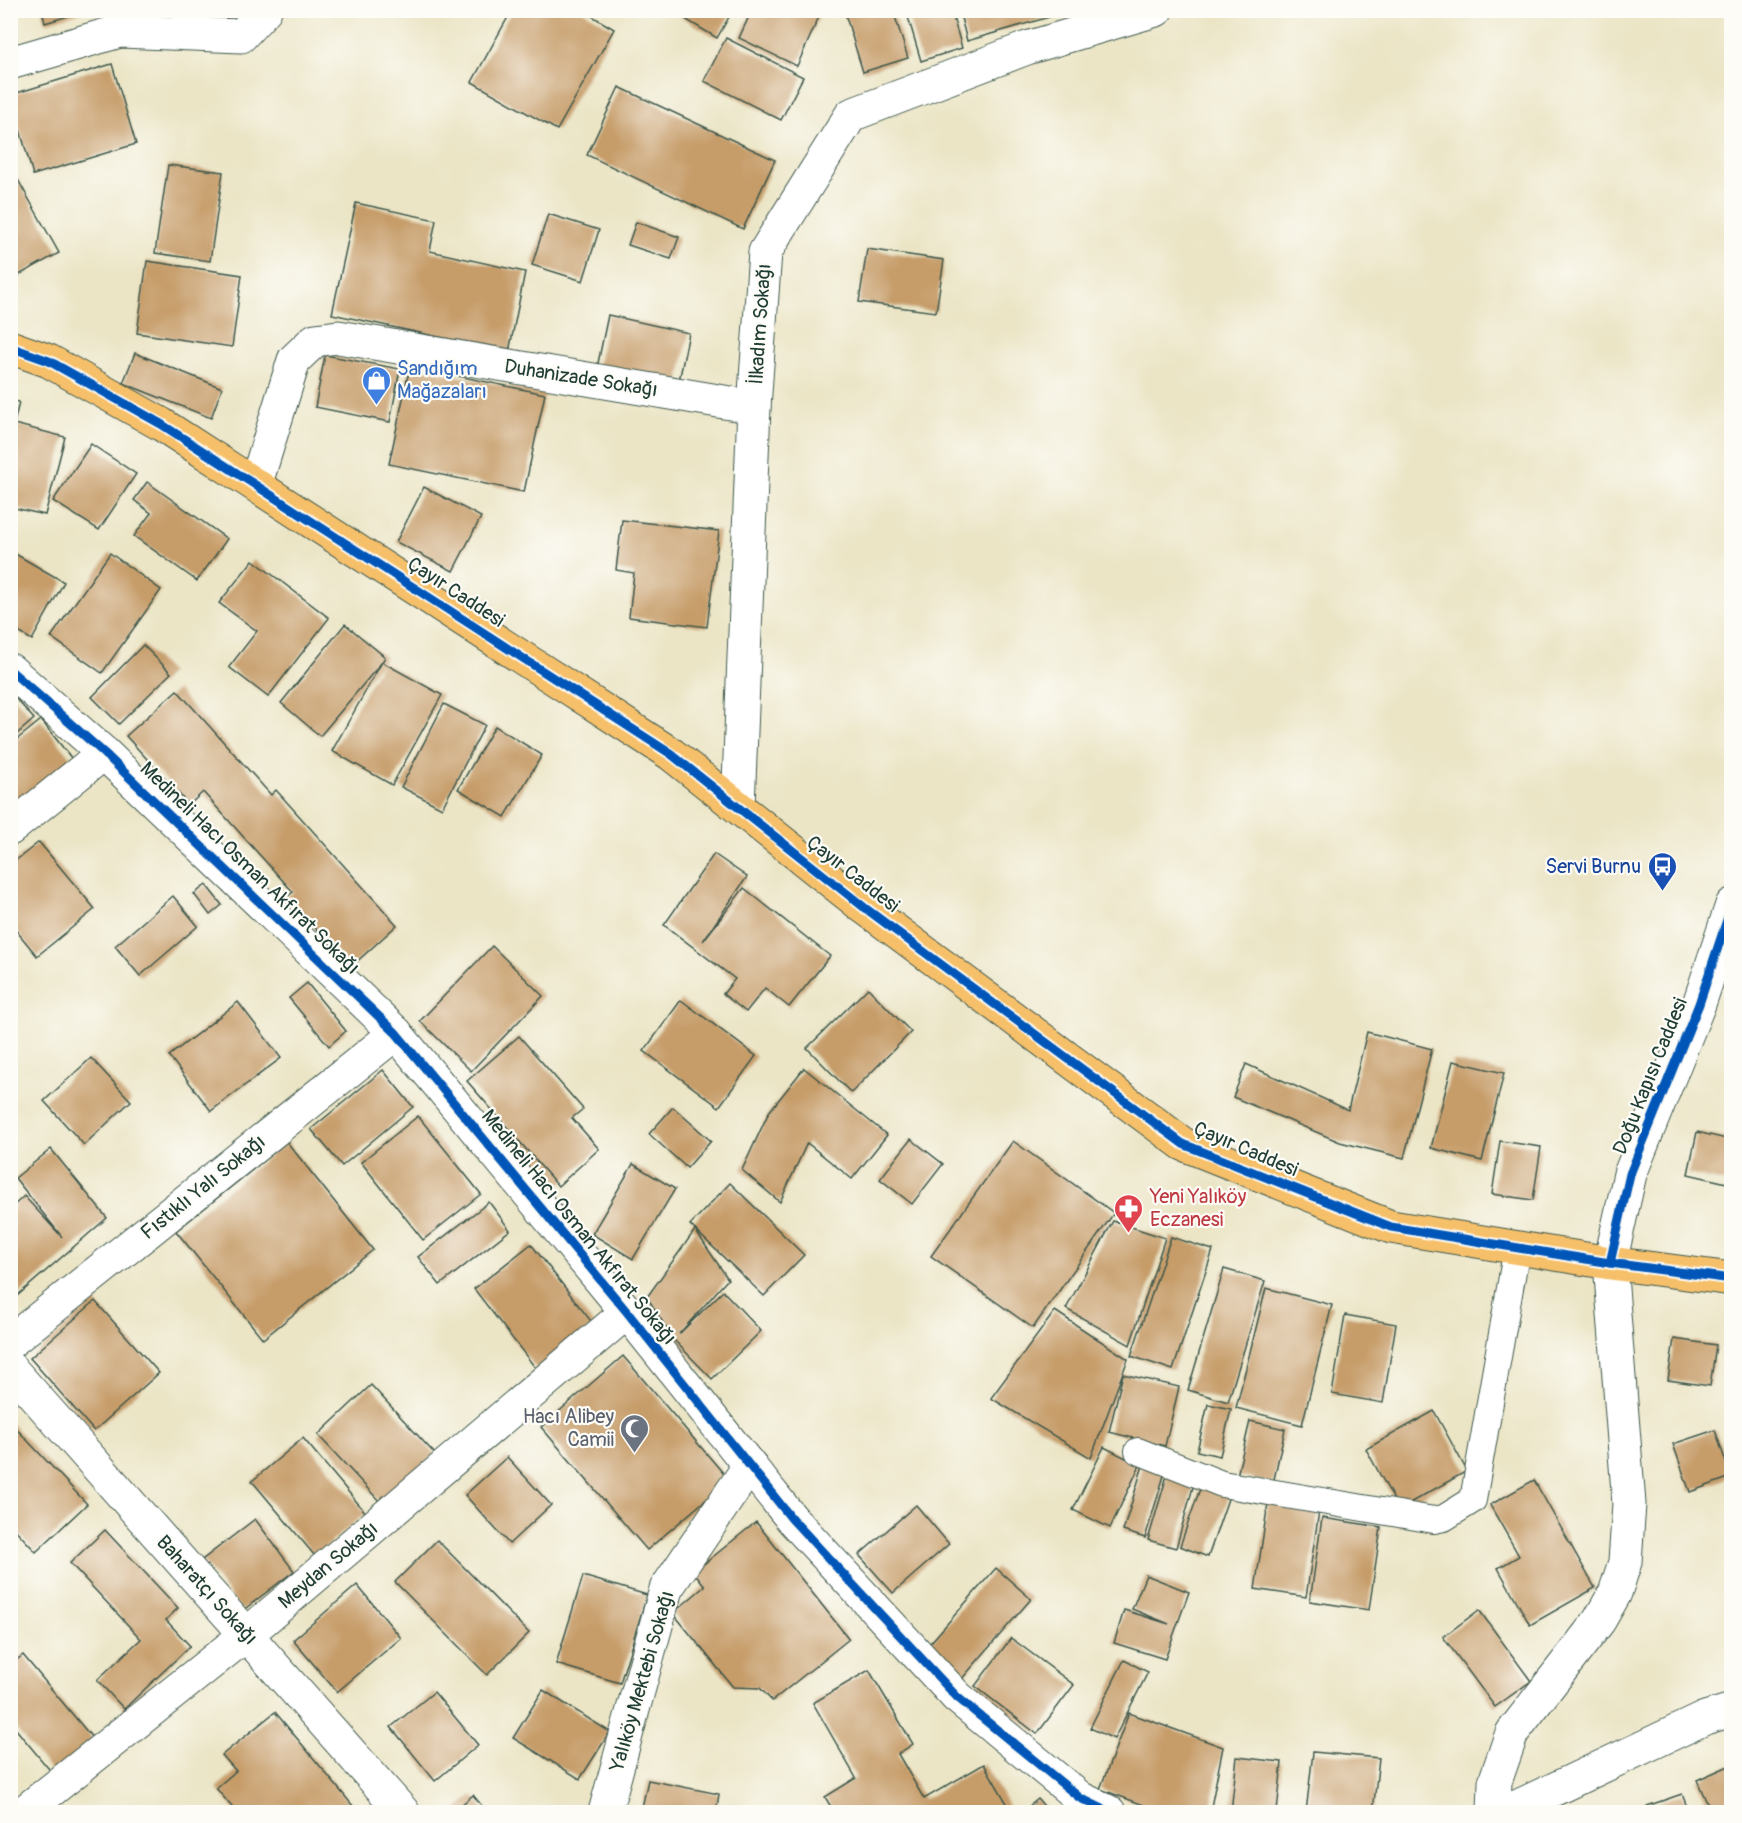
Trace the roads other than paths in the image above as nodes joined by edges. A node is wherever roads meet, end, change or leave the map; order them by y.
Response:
1 (265, 10) edge
2 (1156, 10) edge
3 (10, 63) edge
4 (10, 346) edge
5 (754, 407) junction
6 (256, 483) junction
7 (10, 670) edge
8 (104, 753) junction
9 (738, 807) junction
10 (10, 829) edge
11 (1731, 905) edge
12 (396, 1033) junction
13 (1517, 1248) junction
14 (1610, 1263) junction
15 (1731, 1279) edge
16 (627, 1312) junction
17 (10, 1342) edge
18 (10, 1368) edge
19 (1137, 1451) dead end
20 (750, 1465) junction
21 (247, 1634) junction
22 (1731, 1710) edge
23 (24, 1812) edge
24 (403, 1812) edge
25 (606, 1812) edge
26 (1109, 1812) edge
27 (1494, 1812) edge
28 (1506, 1812) edge

1 - 3 street
2 - 5 street, İlkadım Sokağı
4 - 6 main road, Çayır Caddesi
5 - 6 street, Duhanizade Sokağı
5 - 9 street, İlkadım Sokağı
6 - 9 main road, Çayır Caddesi
7 - 8 street, Medineli Hacı Osman Akfırat Sokağı
8 - 10 street
8 - 12 street, Medineli Hacı Osman Akfırat Sokağı
9 - 13 main road, Çayır Caddesi
11 - 14 street, Doğu Kapısı Caddesi
12 - 16 street, Medineli Hacı Osman Akfırat Sokağı
12 - 17 street, Fıstıklı Yalı Sokağı
13 - 14 main road, Çayır Caddesi
13 - 19 lane
14 - 15 main road, Çayır Caddesi
14 - 27 street
16 - 20 street, Medineli Hacı Osman Akfırat Sokağı
16 - 21 street, Meydan Sokağı
18 - 21 street, Baharatçı Sokağı
20 - 25 street, Yalıköy Mektebi Sokağı
20 - 26 street, Medineli Hacı Osman Akfırat Sokağı
21 - 23 street, Meydan Sokağı
21 - 24 street, Baharatçı Sokağı
22 - 28 street

